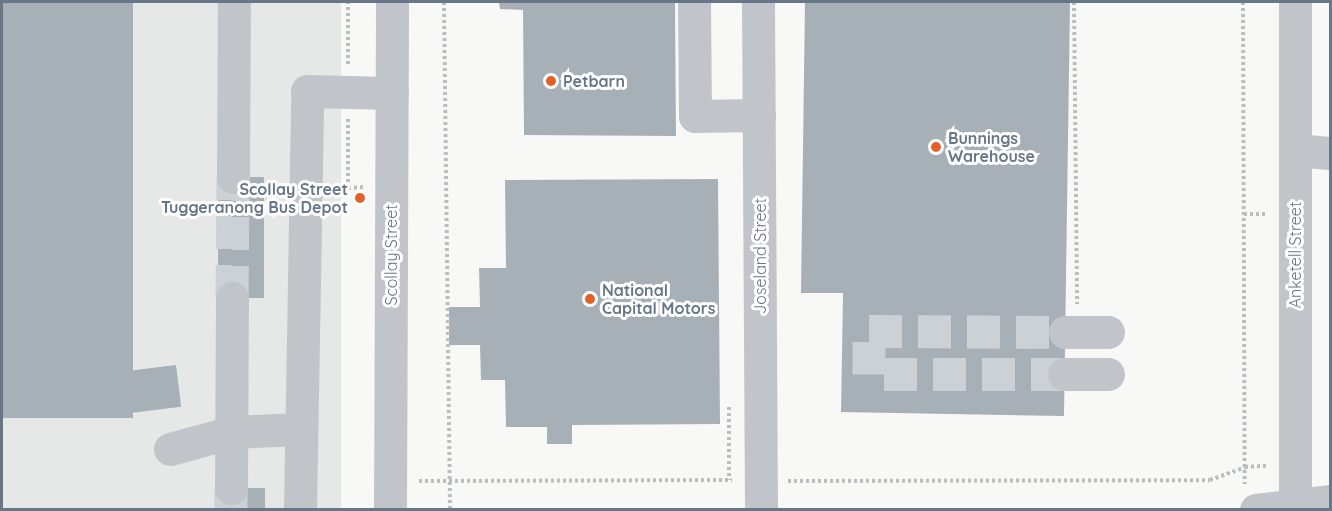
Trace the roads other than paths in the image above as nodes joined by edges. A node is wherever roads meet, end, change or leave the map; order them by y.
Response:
1 (234, 2) edge
2 (392, 2) edge
3 (694, 2) edge
4 (758, 2) edge
5 (1295, 2) edge
6 (392, 93) junction
7 (759, 115) junction
8 (1295, 150) junction
9 (1330, 153) edge
10 (233, 177) tunnel mouth
11 (232, 298) tunnel mouth
12 (1064, 374) tunnel mouth
13 (1108, 374) dead end
14 (301, 429) junction
15 (231, 432) junction
16 (170, 449) dead end
17 (231, 488) tunnel mouth
18 (390, 495) edge
19 (761, 495) edge
20 (1330, 501) edge
21 (1294, 507) edge
22 (300, 510) edge
23 (1256, 510) edge

1 - 10 street
2 - 6 street, Scollay Street
3 - 7 street
4 - 7 street, Joseland Street
5 - 8 street, Anketell Street
6 - 14 street
6 - 18 street, Scollay Street
7 - 19 street, Joseland Street
8 - 9 street
8 - 21 street, Anketell Street
11 - 15 street
12 - 13 street
14 - 15 street
14 - 22 street
15 - 16 street
15 - 17 street
20 - 21 street
21 - 23 street

